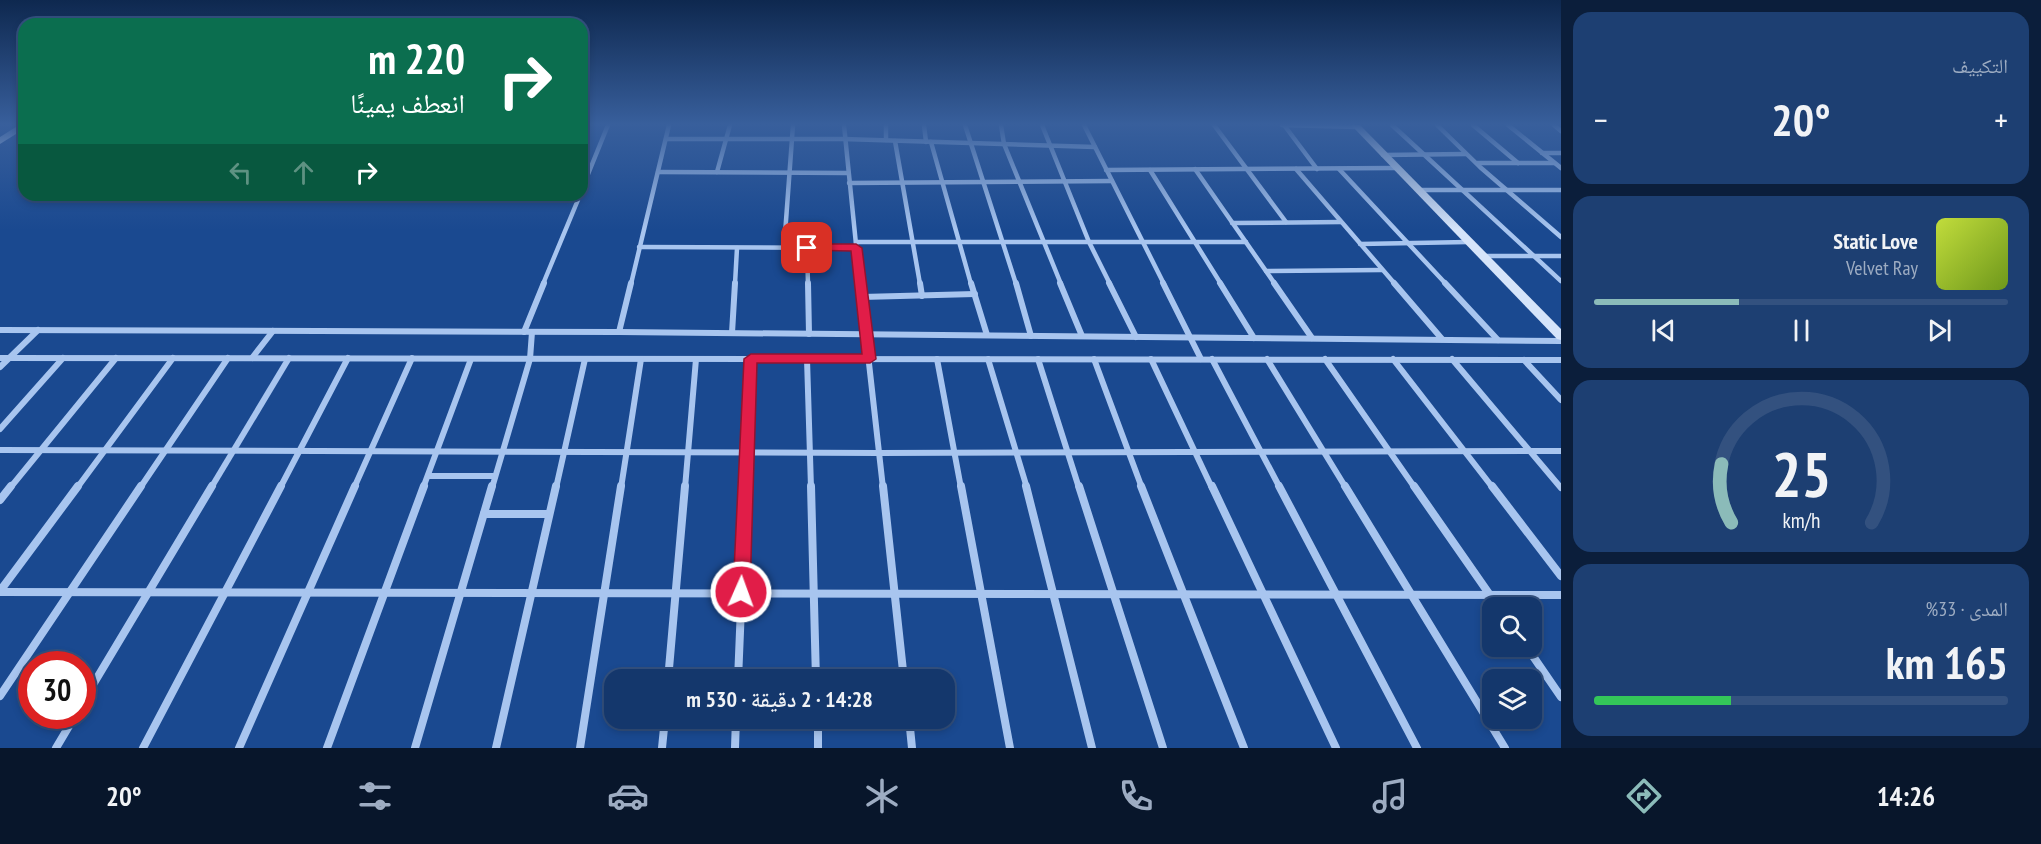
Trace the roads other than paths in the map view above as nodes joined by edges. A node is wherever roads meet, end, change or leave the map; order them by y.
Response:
1 (594, 160) edge
2 (661, 160) edge
3 (720, 160) edge
4 (791, 160) edge
5 (846, 160) edge
6 (899, 160) edge
7 (934, 160) edge
8 (977, 160) edge
9 (1011, 160) edge
10 (1054, 160) edge
11 (1101, 160) edge
12 (1239, 160) edge
13 (1310, 160) edge
14 (1387, 160) edge
15 (1431, 160) edge
16 (1473, 160) edge
17 (1514, 160) edge
18 (1550, 160) edge
19 (1476, 163) junction
20 (1518, 163) junction
21 (1554, 163) junction
22 (1395, 168) junction
23 (1561, 168) edge
24 (1245, 169) junction
25 (1296, 169) junction
26 (1317, 169) junction
27 (1339, 169) junction
28 (1106, 170) junction
29 (1150, 170) junction
30 (1195, 170) junction
31 (658, 172) junction
32 (717, 172) junction
33 (790, 172) junction
34 (848, 173) junction
35 (588, 174) edge
36 (1112, 181) junction
37 (903, 182) junction
38 (942, 182) junction
39 (984, 182) junction
40 (1020, 182) junction
41 (1064, 182) junction
42 (849, 183) junction
43 (1417, 190) junction
44 (1464, 190) junction
45 (1507, 190) junction
46 (1561, 190) edge
47 (578, 201) edge
48 (1286, 222) junction
49 (1341, 222) junction
50 (1232, 223) junction
51 (1561, 237) edge
52 (914, 241) junction
53 (958, 241) junction
54 (1004, 242) junction
55 (1045, 242) junction
56 (1089, 242) junction
57 (1142, 242) junction
58 (1195, 242) junction
59 (1246, 242) junction
60 (1468, 242) junction
61 (1408, 243) junction
62 (1360, 244) junction
63 (856, 245) junction
64 (639, 247) junction
65 (737, 248) junction
66 (784, 248) junction
67 (807, 248) junction
68 (1482, 256) junction
69 (1534, 256) junction
70 (1561, 256) edge
71 (1382, 270) junction
72 (1266, 271) junction
73 (1561, 281) edge
74 (975, 294) junction
75 (922, 296) junction
76 (862, 297) junction
77 (0, 330) edge
78 (39, 330) junction
79 (273, 331) junction
80 (528, 332) junction
81 (619, 332) junction
82 (732, 333) junction
83 (809, 334) junction
84 (867, 334) junction
85 (987, 335) junction
86 (1031, 336) junction
87 (1082, 336) junction
88 (1136, 337) junction
89 (1189, 337) junction
90 (1254, 338) junction
91 (1312, 338) junction
92 (1442, 339) junction
93 (1561, 339) edge
94 (1498, 340) junction
95 (0, 358) edge
96 (8, 358) junction
97 (63, 358) junction
98 (116, 358) junction
99 (173, 358) junction
100 (228, 358) junction
101 (252, 358) junction
102 (289, 358) junction
103 (348, 358) junction
104 (412, 358) junction
105 (471, 359) junction
106 (530, 359) junction
107 (585, 359) junction
108 (641, 359) junction
109 (696, 359) junction
110 (751, 359) junction
111 (807, 359) junction
112 (870, 359) junction
113 (937, 359) junction
114 (988, 359) junction
115 (1038, 359) junction
116 (1094, 359) junction
117 (1151, 359) junction
118 (1201, 359) junction
119 (1212, 359) junction
120 (1267, 359) junction
121 (1325, 359) junction
122 (1393, 359) junction
123 (1452, 360) junction
124 (1524, 360) junction
125 (1561, 360) edge
126 (0, 367) edge
127 (1561, 400) edge
128 (0, 429) edge
129 (0, 450) edge
130 (40, 450) junction
131 (105, 450) junction
132 (166, 450) junction
133 (234, 450) junction
134 (299, 450) junction
135 (371, 450) junction
136 (437, 450) junction
137 (503, 451) junction
138 (564, 451) junction
139 (626, 451) junction
140 (688, 451) junction
141 (747, 451) junction
142 (810, 451) junction
143 (1530, 451) junction
144 (1561, 451) edge
145 (1195, 452) junction
146 (1261, 452) junction
147 (1324, 452) junction
148 (1391, 452) junction
149 (1465, 452) junction
150 (879, 453) junction
151 (955, 453) junction
152 (1018, 453) junction
153 (1068, 453) junction
154 (1128, 453) junction
155 (428, 476) junction
156 (495, 476) junction
157 (1561, 488) edge
158 (0, 500) edge
159 (484, 514) junction
160 (549, 514) junction
161 (1561, 576) edge
162 (0, 591) edge
163 (70, 592) junction
164 (149, 592) junction
165 (225, 592) junction
166 (308, 592) junction
167 (385, 592) junction
168 (461, 592) junction
169 (531, 592) junction
170 (604, 592) junction
171 (676, 592) junction
172 (741, 592) junction
173 (814, 592) junction
174 (895, 594) junction
175 (981, 594) junction
176 (1053, 594) junction
177 (1113, 594) junction
178 (1184, 594) junction
179 (1263, 594) junction
180 (1336, 594) junction
181 (1411, 594) junction
182 (1490, 594) junction
183 (1561, 595) edge
184 (1492, 597) edge
185 (1534, 657) edge
186 (669, 669) edge
187 (738, 669) edge
188 (816, 669) edge
189 (903, 669) edge
190 (96, 680) edge
191 (0, 696) edge
192 (1561, 697) edge
193 (67, 729) edge
194 (664, 729) edge
195 (736, 729) edge
196 (818, 729) edge
197 (910, 729) edge
198 (56, 748) edge
199 (143, 748) edge
200 (239, 748) edge
201 (327, 748) edge
202 (415, 748) edge
203 (496, 748) edge
204 (580, 748) edge
205 (662, 748) edge
206 (735, 748) edge
207 (819, 748) edge
208 (912, 748) edge
209 (1010, 748) edge
210 (1092, 748) edge
211 (1163, 748) edge
212 (1245, 748) edge
213 (1336, 748) edge
214 (1417, 748) edge
215 (1505, 748) edge

1 - 35 street
2 - 31 street
3 - 32 street
4 - 33 street
5 - 34 street
6 - 37 street
7 - 38 street
8 - 39 street
9 - 40 street
10 - 41 street
11 - 28 street
12 - 24 street
13 - 26 street
14 - 22 main road
15 - 44 street
16 - 19 street
17 - 20 street
18 - 21 street
19 - 20 street
19 - 45 street
20 - 21 street
21 - 23 street
22 - 27 street
22 - 43 main road
24 - 25 street
24 - 30 street
24 - 48 street
25 - 26 street
25 - 49 street
26 - 27 street
27 - 61 street
28 - 29 street
28 - 36 street
29 - 30 street
29 - 58 street
30 - 50 street
31 - 32 street
31 - 64 street
32 - 33 street
33 - 34 street
33 - 66 street
34 - 42 street
36 - 41 street
36 - 57 street
37 - 38 street
37 - 42 street
37 - 52 street
38 - 39 street
38 - 53 street
39 - 40 street
39 - 54 street
40 - 41 street
40 - 55 street
41 - 56 street
42 - 63 street
43 - 44 street
43 - 60 main road
44 - 45 street
44 - 69 street
45 - 46 street
45 - 51 street
47 - 80 street
48 - 49 street
48 - 50 street
49 - 62 street
50 - 59 street
52 - 53 street
52 - 63 street
52 - 75 street
53 - 54 street
53 - 74 street
54 - 55 street
54 - 86 street
55 - 56 street
55 - 87 street
56 - 57 street
56 - 88 street
57 - 58 street
57 - 89 street
58 - 59 street
58 - 90 street
59 - 72 street
60 - 61 street
60 - 68 main road
61 - 62 street
61 - 94 street
62 - 71 street
63 - 67 street
63 - 76 street
64 - 65 street
64 - 81 street
65 - 66 street
65 - 82 street
66 - 67 street
67 - 83 street
68 - 69 street
68 - 93 main road
69 - 70 street
69 - 73 street
71 - 72 street
71 - 92 street
72 - 91 street
74 - 75 street
74 - 85 street
75 - 76 street
76 - 84 street
77 - 78 street
78 - 79 street
78 - 96 street
79 - 80 street
79 - 101 street
80 - 81 street
80 - 106 street
81 - 82 street
82 - 83 street
83 - 84 street
84 - 85 street
84 - 112 street
85 - 86 street
86 - 87 street
87 - 88 street
88 - 89 street
89 - 90 street
89 - 118 street
90 - 91 street
91 - 92 street
92 - 94 street
93 - 94 street
95 - 96 street
96 - 97 street
96 - 126 street
97 - 98 street
97 - 128 street
98 - 99 street
98 - 130 street
99 - 100 street
99 - 131 street
100 - 101 street
100 - 132 street
101 - 102 street
102 - 103 street
102 - 133 street
103 - 104 street
103 - 134 street
104 - 105 street
104 - 135 street
105 - 106 street
105 - 136 street
106 - 107 street
106 - 137 street
107 - 108 street
107 - 138 street
108 - 109 street
108 - 139 street
109 - 110 street
109 - 140 street
110 - 111 street
110 - 141 street
111 - 112 street
111 - 142 street
112 - 113 street
112 - 150 street
113 - 114 street
113 - 151 street
114 - 115 street
114 - 152 street
115 - 116 street
115 - 153 street
116 - 117 street
116 - 154 street
117 - 118 street
117 - 145 street
118 - 119 street
119 - 120 street
119 - 146 street
120 - 121 street
120 - 147 street
121 - 122 street
121 - 148 street
122 - 123 street
122 - 149 street
123 - 124 street
123 - 143 street
124 - 125 street
124 - 127 street
129 - 130 street
130 - 131 street
130 - 158 street
131 - 132 street
131 - 162 street
132 - 133 street
132 - 163 street
133 - 134 street
133 - 164 street
134 - 135 street
134 - 165 street
135 - 136 street
135 - 166 street
136 - 137 street
136 - 155 street
137 - 138 street
137 - 156 street
138 - 139 street
138 - 160 street
139 - 140 street
139 - 170 street
140 - 141 street
140 - 171 street
141 - 142 street
141 - 172 street
142 - 150 street
142 - 173 street
143 - 144 street
143 - 149 street
143 - 157 street
145 - 146 street
145 - 154 street
145 - 179 street
146 - 147 street
146 - 180 street
147 - 148 street
147 - 181 street
148 - 149 street
148 - 182 street
149 - 161 street
150 - 151 street
150 - 174 street
151 - 152 street
151 - 175 street
152 - 153 street
152 - 176 street
153 - 154 street
153 - 177 street
154 - 178 street
155 - 156 street
155 - 167 street
156 - 159 street
159 - 160 street
159 - 168 street
160 - 169 street
162 - 163 street
163 - 164 street
163 - 191 street
164 - 165 street
164 - 190 street
165 - 166 street
165 - 199 street
166 - 167 street
166 - 200 street
167 - 168 street
167 - 201 street
168 - 169 street
168 - 202 street
169 - 170 street
169 - 203 street
170 - 171 street
170 - 204 street
171 - 172 street
171 - 186 street
172 - 173 street
172 - 187 street
173 - 174 street
173 - 188 street
174 - 175 street
174 - 189 street
175 - 176 street
175 - 209 street
176 - 177 street
176 - 210 street
177 - 178 street
177 - 211 street
178 - 179 street
178 - 212 street
179 - 180 street
179 - 213 street
180 - 181 street
180 - 214 street
181 - 182 street
181 - 215 street
182 - 183 street
182 - 184 street
185 - 192 street
193 - 198 street
194 - 205 street
195 - 206 street
196 - 207 street
197 - 208 street

